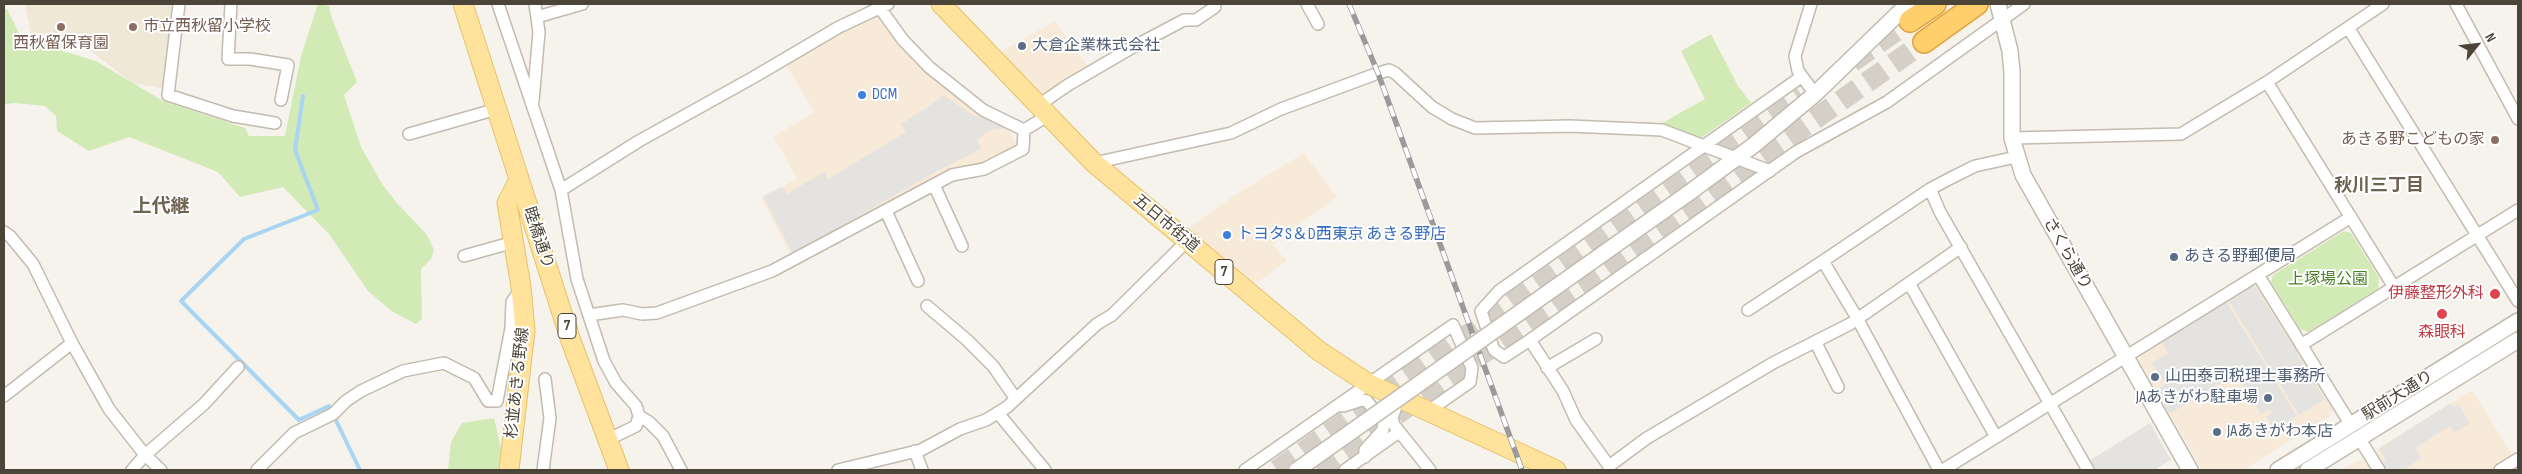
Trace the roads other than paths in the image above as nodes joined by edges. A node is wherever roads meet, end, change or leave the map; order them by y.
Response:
1 (179, 4) edge
2 (231, 4) edge
3 (463, 4) edge
4 (498, 4) edge
5 (535, 4) edge
6 (582, 4) edge
7 (941, 4) edge
8 (1307, 4) edge
9 (1810, 4) edge
10 (1935, 4) edge
11 (1977, 4) edge
12 (2024, 4) edge
13 (2383, 4) edge
14 (2456, 4) edge
15 (882, 5) edge
16 (1215, 7) dead end
17 (2000, 9) edge
18 (1909, 13) edge
19 (537, 17) junction
20 (1318, 24) dead end
21 (2349, 29) junction
22 (1924, 42) tunnel mouth
23 (1801, 76) junction
24 (2267, 82) junction
25 (1815, 94) junction
26 (281, 100) dead end
27 (533, 105) junction
28 (497, 109) junction
29 (1044, 110) junction
30 (2518, 119) edge
31 (275, 123) dead end
32 (1024, 130) junction
33 (409, 134) dead end
34 (2012, 138) junction
35 (1704, 147) junction
36 (2016, 157) junction
37 (1735, 159) junction
38 (1094, 163) junction
39 (1770, 171) junction
40 (519, 180) junction
41 (934, 185) junction
42 (1930, 189) junction
43 (561, 190) junction
44 (2518, 210) edge
45 (886, 211) junction
46 (2351, 217) junction
47 (4, 232) edge
48 (2478, 235) junction
49 (1186, 241) junction
50 (514, 242) junction
51 (962, 246) dead end
52 (1961, 247) junction
53 (464, 256) dead end
54 (1823, 261) junction
55 (2258, 275) junction
56 (918, 282) dead end
57 (1909, 283) junction
58 (2394, 287) junction
59 (522, 288) junction
60 (2518, 301) edge
61 (927, 306) dead end
62 (1748, 310) dead end
63 (589, 316) junction
64 (1857, 318) junction
65 (2518, 321) edge
66 (1596, 339) dead end
67 (1530, 340) junction
68 (2518, 340) edge
69 (72, 343) junction
70 (1816, 343) junction
71 (2301, 345) junction
72 (2126, 357) junction
73 (238, 367) dead end
74 (1547, 368) junction
75 (544, 379) dead end
76 (1368, 384) junction
77 (1838, 387) dead end
78 (4, 396) edge
79 (1399, 398) junction
80 (1016, 399) junction
81 (2051, 403) junction
82 (1330, 411) junction
83 (1427, 412) junction
84 (998, 413) junction
85 (639, 416) junction
86 (2351, 425) junction
87 (1399, 432) junction
88 (1996, 437) junction
89 (2359, 438) junction
90 (607, 440) junction
91 (915, 451) junction
92 (145, 454) junction
93 (1365, 456) junction
94 (2518, 459) edge
95 (1609, 468) edge
96 (132, 470) edge
97 (161, 470) edge
98 (257, 470) edge
99 (509, 470) edge
100 (543, 470) edge
101 (619, 470) edge
102 (681, 470) edge
103 (838, 470) edge
104 (922, 470) edge
105 (1045, 470) edge
106 (1245, 470) edge
107 (1297, 470) edge
108 (1345, 470) edge
109 (1430, 470) edge
110 (1556, 470) edge
111 (1941, 470) edge
112 (2088, 470) edge
113 (2190, 470) edge
114 (2278, 470) edge
115 (2308, 470) edge
116 (2379, 470) edge
117 (2500, 470) edge

1 - 31 street
2 - 26 street
3 - 28 main road, 睦橋通り / 7
4 - 27 street
5 - 19 street
6 - 19 street
7 - 29 main road, 五日市街道 / 7
8 - 20 street
9 - 23 street
10 - 18 highway
11 - 22 highway
12 - 17 street
13 - 21 street
14 - 30 street
15 - 32 street
15 - 43 street
16 - 29 street
17 - 34 street, さくら通り
17 - 39 street
18 - 25 street
19 - 27 street
21 - 24 street
21 - 48 street
23 - 25 street
23 - 35 street
24 - 34 street
24 - 46 street
25 - 37 street
27 - 43 street
28 - 33 street
28 - 40 main road, 睦橋通り / 7
29 - 32 street
29 - 38 main road, 五日市街道 / 7
32 - 41 street
34 - 36 street, さくら通り
35 - 37 street
35 - 38 street
35 - 67 street
36 - 42 street
36 - 72 street, さくら通り
37 - 39 street
37 - 107 street, bridge
38 - 49 main road, 五日市街道 / 7
39 - 67 street
40 - 50 main road, 杉並あきる野線
40 - 90 main road, 睦橋通り / 7
41 - 45 street
41 - 51 street
42 - 52 street
42 - 54 street
43 - 63 street
44 - 48 street
45 - 56 street
45 - 63 street
46 - 55 street
46 - 58 street
47 - 69 street
48 - 58 street
48 - 60 street
49 - 76 main road, 五日市街道 / 7
49 - 80 street
50 - 53 street
50 - 59 main road, 杉並あきる野線
52 - 57 street
52 - 81 street
54 - 62 street
54 - 64 street
55 - 71 street
55 - 72 street
57 - 64 street
57 - 88 street
58 - 71 street
59 - 98 street
59 - 99 main road, 杉並あきる野線
61 - 80 street
63 - 85 street
64 - 70 street
64 - 111 street
65 - 86 street, 駅前大通り
66 - 74 street
67 - 74 street
68 - 89 street, 駅前大通り
69 - 78 street
69 - 92 street
70 - 77 street
70 - 95 street
71 - 86 street
72 - 81 street
72 - 113 street, さくら通り
73 - 92 street
74 - 95 street
75 - 100 street
76 - 79 main road, 五日市街道 / 7
76 - 82 street
76 - 83 street
79 - 83 main road, 五日市街道 / 7
79 - 87 street
80 - 84 street
81 - 88 street
81 - 112 street
82 - 93 street
82 - 106 street
83 - 110 main road, 五日市街道 / 7
84 - 91 street
84 - 105 street
85 - 90 street
85 - 102 street
86 - 114 street, 駅前大通り
87 - 93 street
87 - 109 street
88 - 111 street
89 - 115 street, 駅前大通り
89 - 116 street
90 - 101 main road, 睦橋通り / 7
91 - 103 street
91 - 104 street
92 - 96 street
92 - 97 street
93 - 108 street
94 - 117 street

